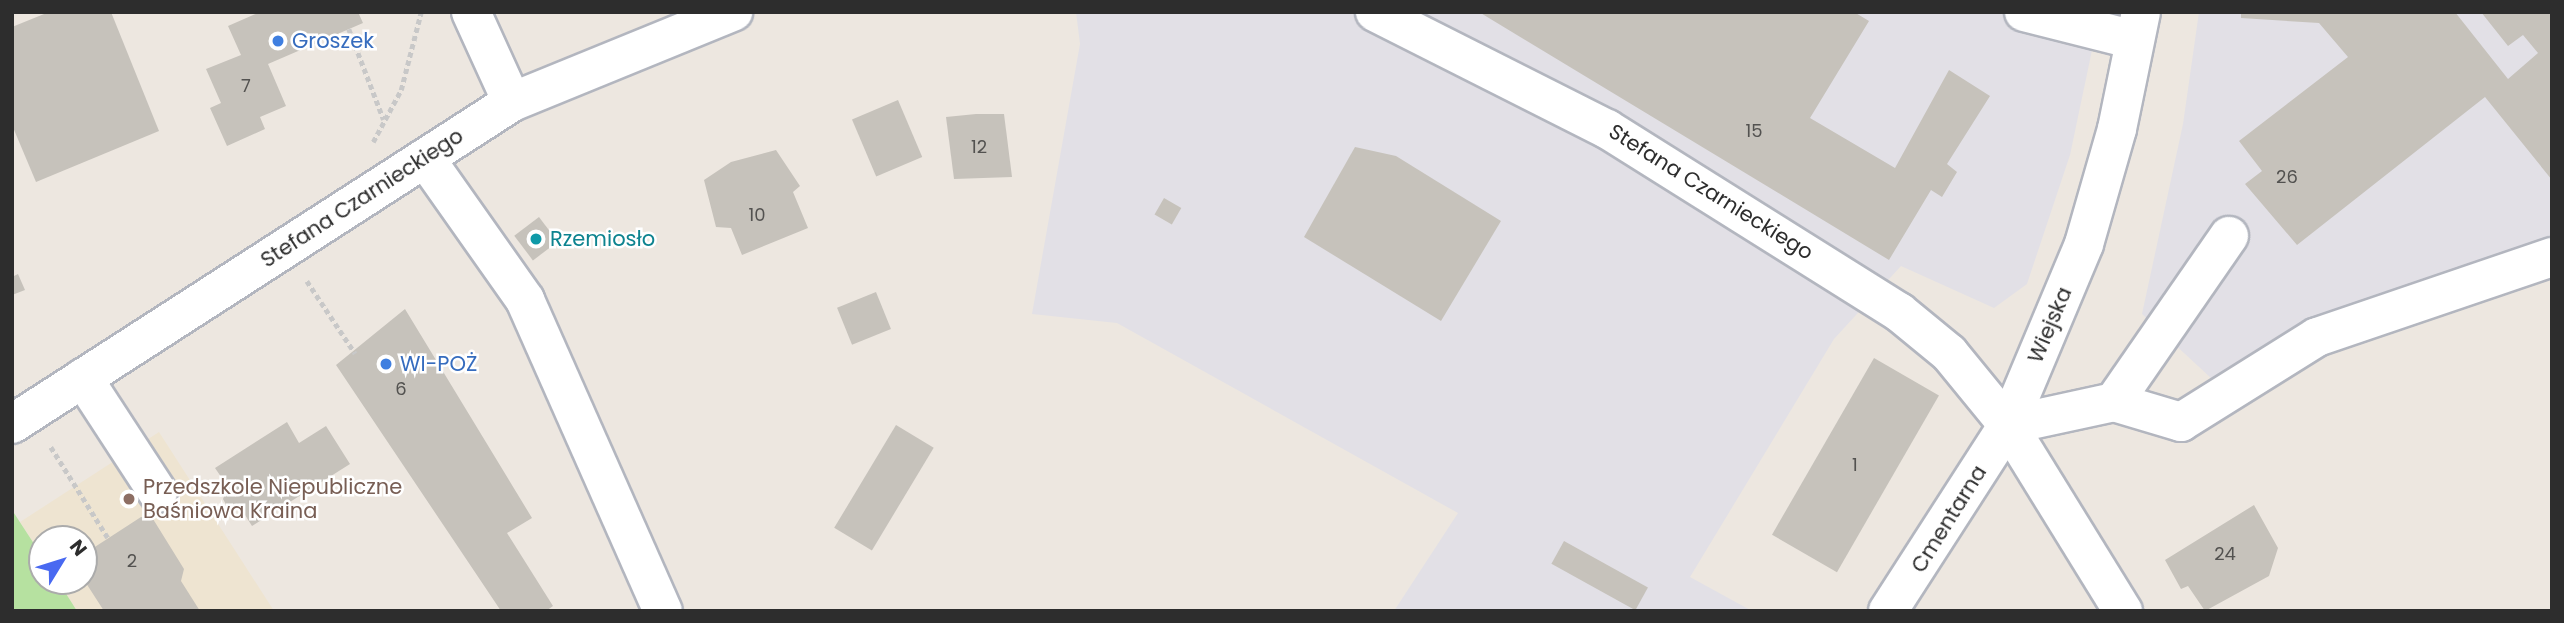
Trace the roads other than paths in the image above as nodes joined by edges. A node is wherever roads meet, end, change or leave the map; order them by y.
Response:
1 (471, 12) edge
2 (733, 12) edge
3 (1375, 12) edge
4 (2024, 12) edge
5 (2138, 26) edge
6 (512, 102) junction
7 (425, 158) junction
8 (2229, 236) dead end
9 (2552, 257) edge
10 (83, 378) junction
11 (2114, 402) junction
12 (21, 419) edge
13 (2008, 425) junction
14 (158, 493) dead end
15 (663, 611) edge
16 (1888, 611) edge
17 (2123, 611) edge

1 - 6 street
2 - 6 street, Stefana Czarnieckiego
3 - 13 street, Stefana Czarnieckiego
4 - 5 street
5 - 13 street, Wiejska
6 - 7 street, Stefana Czarnieckiego
7 - 10 street, Stefana Czarnieckiego
7 - 15 street
8 - 11 street
9 - 11 street
10 - 12 street, Stefana Czarnieckiego
10 - 14 street
11 - 13 street
13 - 16 street, Cmentarna
13 - 17 street

